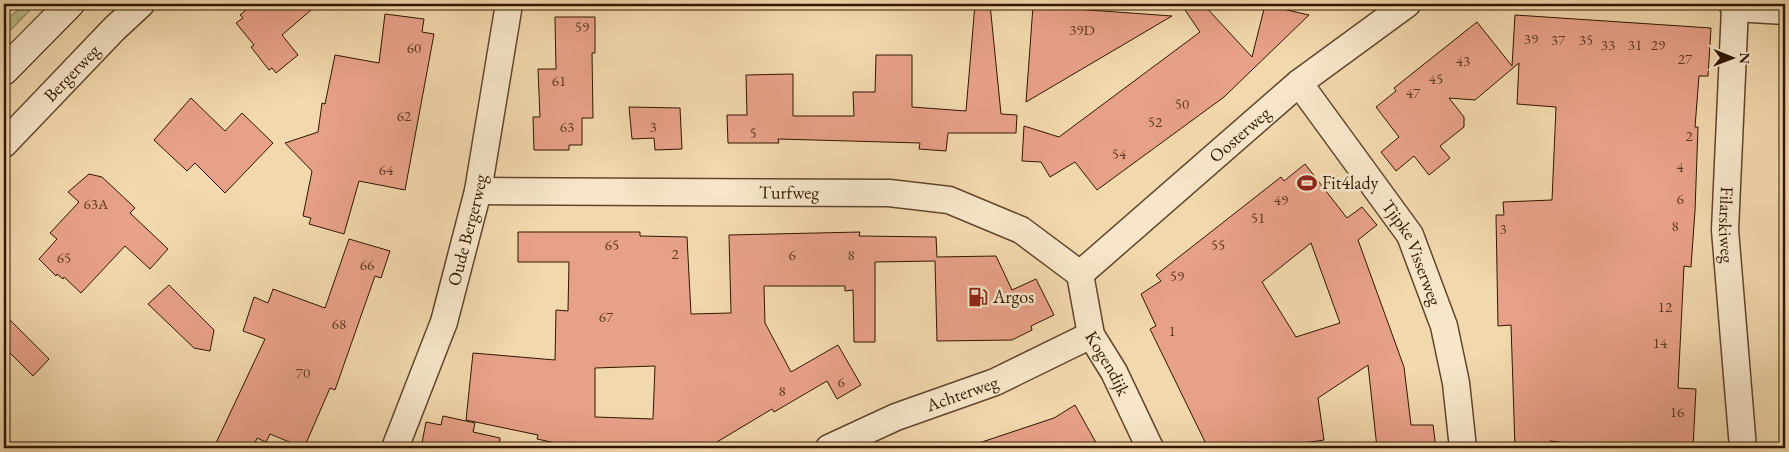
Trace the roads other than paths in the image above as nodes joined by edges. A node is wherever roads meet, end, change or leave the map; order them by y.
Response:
1 (70, 4) edge
2 (141, 4) edge
3 (510, 4) edge
4 (1407, 4) edge
5 (1733, 6) edge
6 (1785, 11) edge
7 (4, 71) edge
8 (1299, 83) junction
9 (4, 144) edge
10 (478, 191) junction
11 (1080, 274) junction
12 (1091, 335) junction
13 (395, 448) edge
14 (829, 448) edge
15 (1150, 448) edge
16 (1463, 448) edge
17 (1744, 448) edge

1 - 7 main road
2 - 9 street, Bergerweg
3 - 10 street, Oude Bergerweg
4 - 8 street, Oosterweg
5 - 6 street
5 - 17 street, Filarskiweg
8 - 11 street, Oosterweg
8 - 16 street, Tjipke Visserweg
10 - 11 street, Turfweg
10 - 13 street, Oude Bergerweg
11 - 12 street, Kogendijk
12 - 14 street, Achterweg
12 - 15 street, Kogendijk

